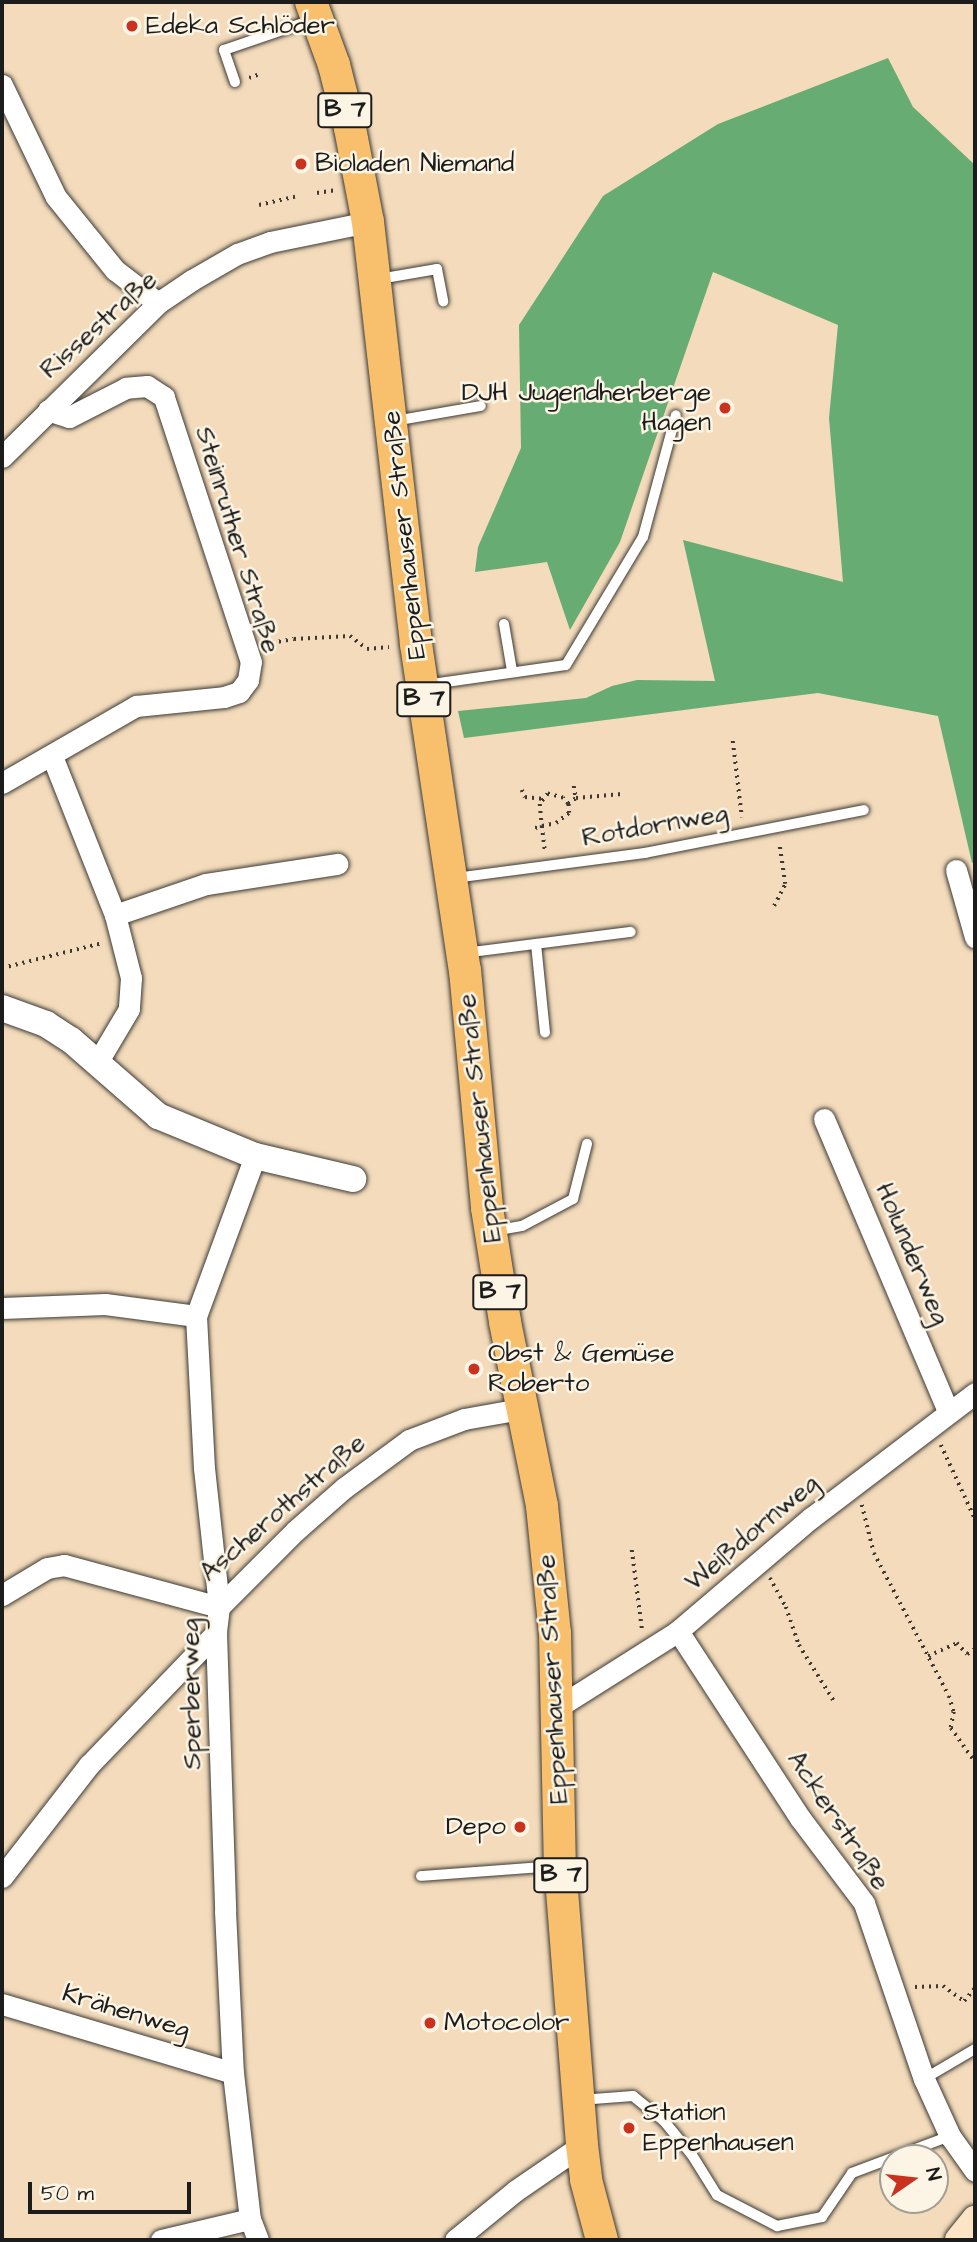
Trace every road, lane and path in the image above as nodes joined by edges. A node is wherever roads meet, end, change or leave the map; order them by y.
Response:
1 (314, 10) edge
2 (235, 82) dead end
3 (2, 89) edge
4 (341, 189) dead end
5 (317, 193) dead end
6 (295, 197) dead end
7 (259, 205) dead end
8 (368, 222) junction
9 (376, 279) junction
10 (443, 301) dead end
11 (158, 303) junction
12 (481, 406) dead end
13 (48, 410) junction
14 (676, 415) dead end
15 (392, 421) junction
16 (2, 457) edge
17 (504, 624) dead end
18 (416, 644) junction
19 (245, 647) junction
20 (512, 671) junction
21 (422, 685) junction
22 (733, 741) dead end
23 (52, 756) junction
24 (2, 783) edge
25 (574, 786) dead end
26 (522, 790) dead end
27 (622, 794) dead end
28 (576, 798) junction
29 (544, 799) junction
30 (568, 804) junction
31 (864, 810) dead end
32 (542, 826) junction
33 (535, 828) dead end
34 (774, 828) junction
35 (744, 833) junction
36 (337, 864) dead end
37 (547, 868) junction
38 (956, 870) dead end
39 (452, 878) junction
40 (775, 906) dead end
41 (115, 915) junction
42 (631, 932) dead end
43 (975, 937) edge
44 (121, 939) junction
45 (536, 944) junction
46 (462, 953) junction
47 (2, 968) edge
48 (2, 1008) edge
49 (545, 1033) dead end
50 (97, 1063) junction
51 (824, 1119) dead end
52 (587, 1144) dead end
53 (256, 1156) junction
54 (353, 1179) dead end
55 (490, 1231) junction
56 (2, 1308) edge
57 (196, 1316) junction
58 (975, 1393) edge
59 (521, 1409) junction
60 (940, 1417) junction
61 (856, 1483) junction
62 (975, 1519) edge
63 (632, 1550) dead end
64 (761, 1561) junction
65 (2, 1595) edge
66 (219, 1607) junction
67 (678, 1631) junction
68 (216, 1633) junction
69 (975, 1649) edge
70 (646, 1650) junction
71 (928, 1656) junction
72 (834, 1701) dead end
73 (558, 1707) junction
74 (975, 1762) edge
75 (560, 1865) junction
76 (421, 1876) dead end
77 (2, 1878) edge
78 (975, 1988) edge
79 (896, 1991) junction
80 (2, 2004) edge
81 (975, 2049) edge
82 (233, 2073) junction
83 (924, 2079) junction
84 (578, 2100) junction
85 (950, 2136) junction
86 (582, 2145) junction
87 (975, 2171) edge
88 (250, 2219) junction
89 (975, 2220) edge
90 (161, 2240) edge
91 (258, 2240) edge
92 (455, 2240) edge
93 (602, 2240) edge
94 (959, 2240) edge

1 - 2 lane
1 - 8 main road, Eppenhauser Straße / B 7
3 - 11 street
4 - 5 path
6 - 7 path
8 - 9 main road, Eppenhauser Straße / B 7
8 - 11 street, Rissestraße
9 - 10 lane
9 - 15 main road, Eppenhauser Straße / B 7
11 - 13 street, Rissestraße
12 - 15 lane
13 - 16 street, Rissestraße
13 - 19 street, Steinruther Straße
14 - 20 lane
15 - 18 main road, Eppenhauser Straße / B 7
17 - 20 lane
18 - 19 path
18 - 21 main road, Eppenhauser Straße / B 7
19 - 23 street, Steinruther Straße
20 - 21 lane
21 - 39 main road, Eppenhauser Straße / B 7
22 - 35 path
23 - 24 street, Steinruther Straße
23 - 41 street
25 - 28 path
26 - 29 path
27 - 28 path
28 - 30 path
29 - 30 path
29 - 32 path
30 - 32 path
31 - 34 lane, Rotdornweg
32 - 33 path
32 - 37 path
34 - 35 lane, Rotdornweg
34 - 40 path
35 - 37 lane, Rotdornweg
36 - 41 street
37 - 39 lane, Rotdornweg
38 - 43 street
39 - 46 main road, Eppenhauser Straße / B 7
41 - 44 street
42 - 45 lane
44 - 47 path
44 - 50 street
45 - 46 lane
45 - 49 lane
46 - 55 main road, Eppenhauser Straße / B 7
48 - 50 street
50 - 53 street
51 - 60 street, Holunderweg
52 - 55 lane
53 - 54 street
53 - 57 street, Sperberweg
55 - 59 main road, Eppenhauser Straße / B 7
56 - 57 street
57 - 66 street, Sperberweg
58 - 60 street, Weißdornweg
59 - 66 street, Ascherothstraße
59 - 73 main road, Eppenhauser Straße / B 7
60 - 61 street, Weißdornweg
60 - 62 path
61 - 64 street, Weißdornweg
61 - 71 path
63 - 70 path
64 - 67 street, Weißdornweg
64 - 72 path
65 - 66 street, Ascherothstraße
66 - 68 street, Sperberweg
67 - 70 street, Weißdornweg
67 - 79 street, Ackerstraße
68 - 77 street
68 - 82 street, Sperberweg
69 - 71 path
70 - 73 street, Weißdornweg
71 - 74 path
73 - 75 main road, Eppenhauser Straße / B 7
75 - 76 lane
75 - 84 main road, Eppenhauser Straße / B 7
78 - 79 path
79 - 83 street, Ackerstraße
80 - 82 street, Krähenweg
81 - 83 lane
82 - 88 street, Sperberweg
83 - 85 street, Ackerstraße
84 - 85 lane
84 - 86 main road, Eppenhauser Straße / B 7
85 - 87 street, Ackerstraße
86 - 92 street
86 - 93 main road, Eppenhauser Straße / B 7
88 - 90 street
88 - 91 street, Sperberweg
89 - 94 main road

